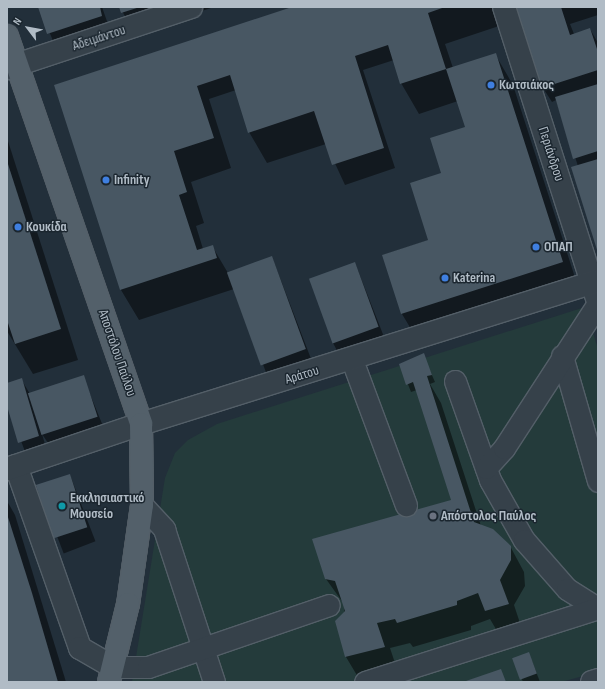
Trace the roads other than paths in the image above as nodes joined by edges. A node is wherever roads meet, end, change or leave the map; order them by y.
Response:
1 (191, 7) edge
2 (504, 7) edge
3 (7, 36) edge
4 (12, 66) edge
5 (596, 292) edge
6 (562, 356) junction
7 (352, 360) junction
8 (455, 381) dead end
9 (142, 424) junction
10 (12, 468) edge
11 (486, 468) junction
12 (598, 481) edge
13 (142, 505) junction
14 (406, 505) dead end
15 (329, 605) dead end
16 (598, 608) edge
17 (202, 649) junction
18 (111, 675) edge
19 (598, 680) edge
20 (214, 682) edge
21 (365, 682) edge
22 (592, 682) edge

1 - 4 street, Αδειμάντου
2 - 5 street, Περιάνδρου
3 - 4 main road, Αποστόλου Παύλου
4 - 9 main road, Αποστόλου Παύλου
5 - 6 street
5 - 7 street, Αράτου
6 - 11 street
6 - 12 street
7 - 9 street, Αράτου
7 - 14 street
8 - 11 street
9 - 10 street, Αράτου
9 - 13 main road, Αποστόλου Παύλου
10 - 18 street
11 - 16 street
13 - 17 street
13 - 18 main road, Αποστόλου Παύλου
15 - 17 street
16 - 21 street
17 - 18 street
17 - 20 street
19 - 22 street

